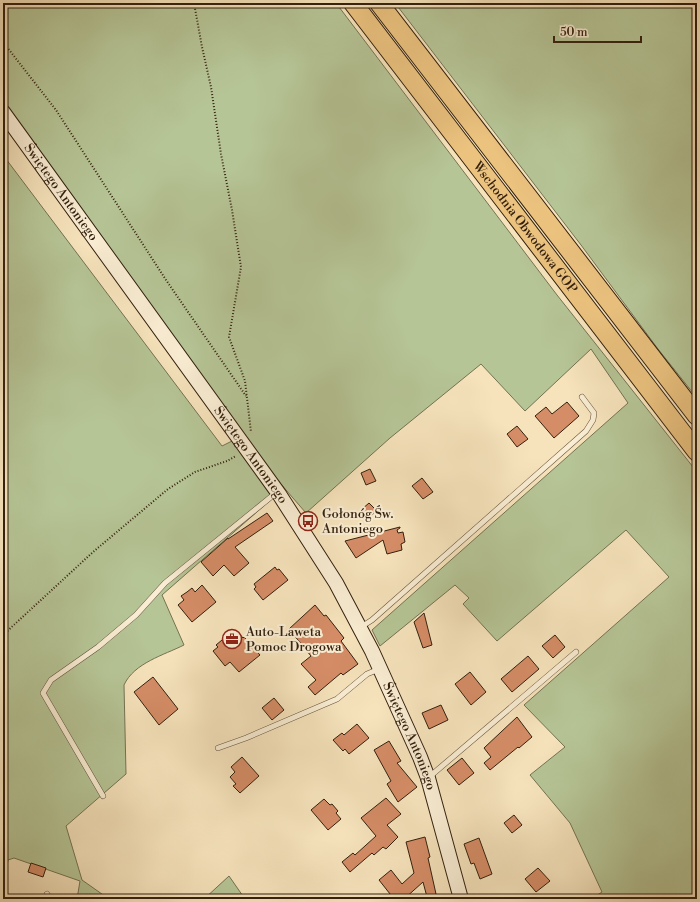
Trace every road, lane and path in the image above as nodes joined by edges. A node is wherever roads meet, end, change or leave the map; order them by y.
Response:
1 (194, 3) edge
2 (353, 3) edge
3 (379, 3) edge
4 (3, 42) edge
5 (3, 112) edge
6 (247, 397) junction
7 (582, 397) dead end
8 (697, 416) edge
9 (246, 448) junction
10 (697, 452) edge
11 (278, 492) junction
12 (360, 627) junction
13 (3, 635) edge
14 (576, 652) dead end
15 (380, 668) junction
16 (218, 748) dead end
17 (428, 778) junction
18 (103, 796) dead end
19 (46, 894) dead end
20 (50, 899) edge
21 (461, 899) edge

1 - 6 path
2 - 10 highway, Wschodnia Obwodowa GOP
3 - 8 highway, Wschodnia Obwodowa GOP
4 - 6 path
5 - 9 street, Świętego Antoniego
6 - 9 path
7 - 12 lane
9 - 11 street, Świętego Antoniego
9 - 13 path
11 - 12 street, Świętego Antoniego
11 - 18 lane
12 - 15 street, Świętego Antoniego
14 - 17 lane
15 - 16 lane
15 - 17 street, Świętego Antoniego
17 - 21 street, Świętego Antoniego
19 - 20 lane

